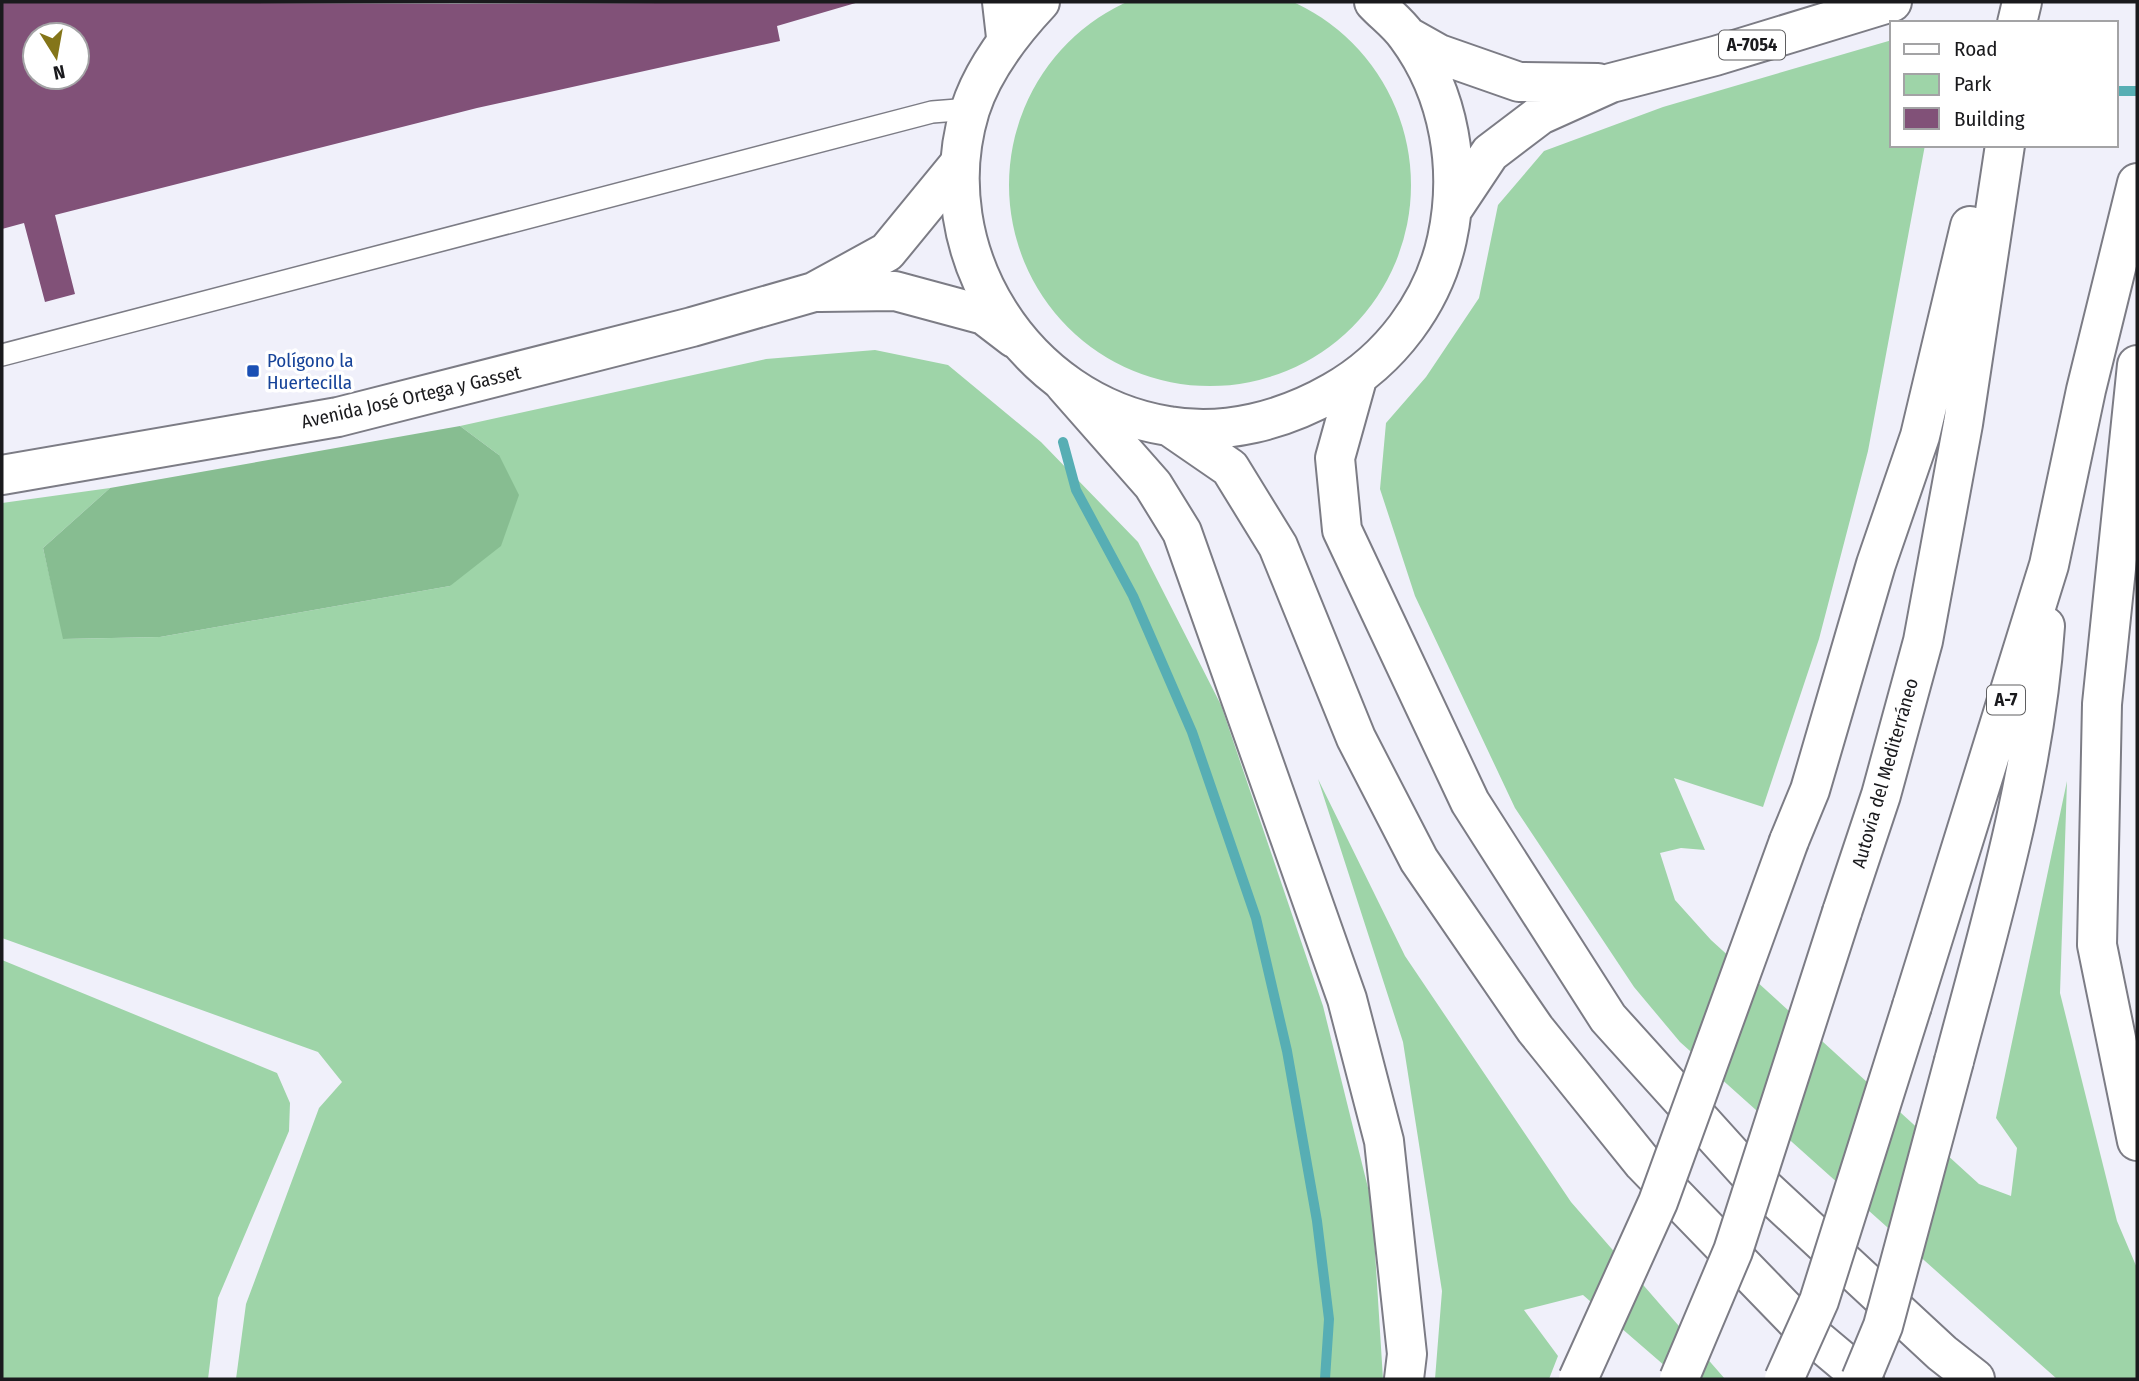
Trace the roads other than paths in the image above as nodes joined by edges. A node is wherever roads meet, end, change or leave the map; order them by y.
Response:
1 (1040, 2) edge
2 (1374, 2) edge
3 (1892, 2) edge
4 (2024, 2) edge
5 (1004, 20) edge
6 (2018, 21) edge
7 (2023, 21) edge
8 (1407, 36) junction
9 (1611, 83) junction
10 (970, 109) junction
11 (1989, 147) edge
12 (2005, 147) edge
13 (960, 163) junction
14 (2137, 183) edge
15 (1454, 207) junction
16 (814, 292) junction
17 (1014, 338) junction
18 (2, 355) edge
19 (2137, 371) edge
20 (1357, 379) junction
21 (1065, 385) junction
22 (1169, 426) junction
23 (2, 475) edge
24 (2049, 565) junction
25 (2137, 1141) edge
26 (1404, 1379) edge
27 (1578, 1379) edge
28 (1679, 1379) edge
29 (1784, 1379) edge
30 (1863, 1379) edge
31 (1975, 1379) edge

1 - 5 main road
2 - 8 main road
3 - 9 main road, A-7054
4 - 6 main road
4 - 7 main road
5 - 10 main road
8 - 9 main road, A-7054
8 - 15 main road
9 - 15 main road, A-7054
10 - 13 main road
10 - 18 lane
11 - 27 main road, bridge
12 - 28 main road, Autovía del Mediterráneo, bridge
13 - 16 main road, Avenida José Ortega y Gasset
13 - 17 main road
14 - 24 main road, A-7
15 - 20 main road
16 - 17 main road, Avenida José Ortega y Gasset
16 - 23 main road, Avenida José Ortega y Gasset
17 - 21 main road
19 - 25 main road
20 - 22 main road
20 - 31 main road
21 - 22 main road
21 - 26 main road
22 - 30 main road
24 - 29 main road, A-7, bridge
24 - 30 main road, bridge

